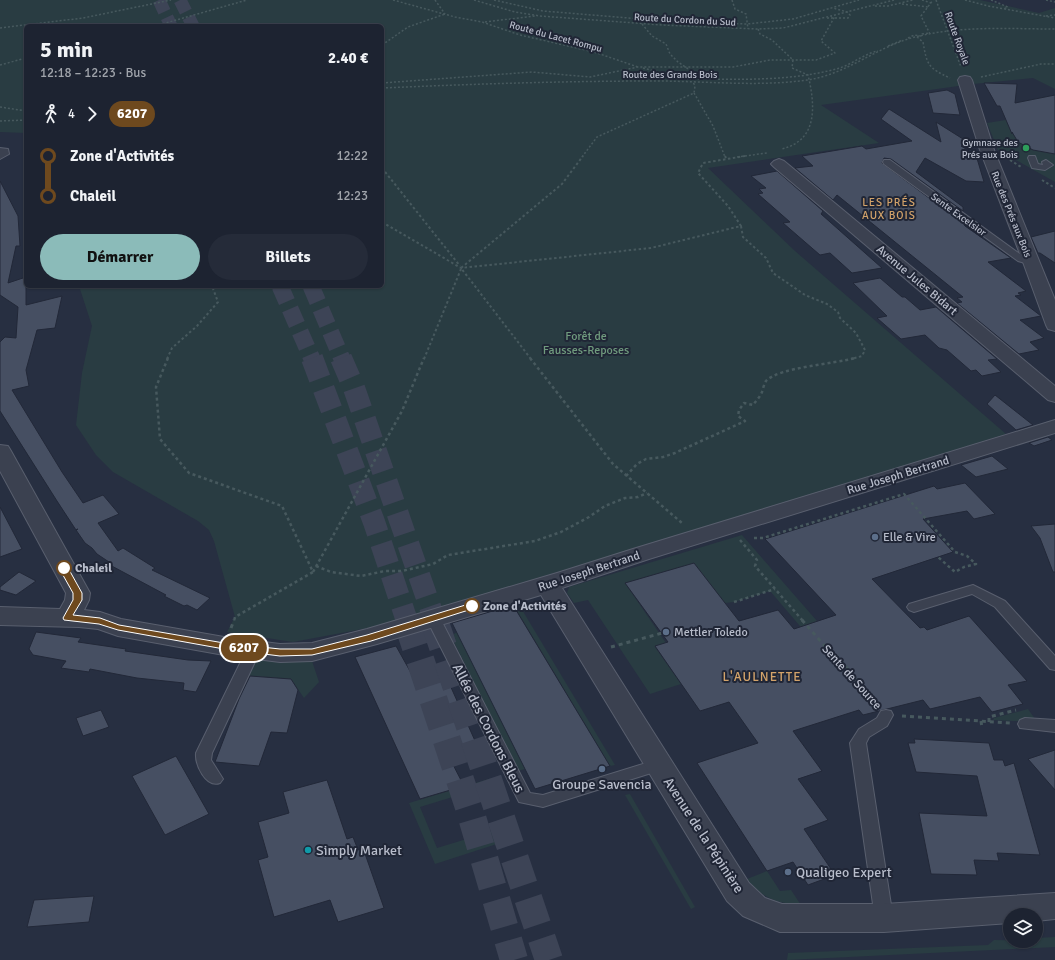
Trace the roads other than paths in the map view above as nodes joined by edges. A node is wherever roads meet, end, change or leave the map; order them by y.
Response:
1 (960, 81) road end
2 (0, 150) edge
3 (778, 155) road end
4 (0, 157) edge
5 (1032, 158) dead end
6 (887, 162) dead end
7 (1046, 162) dead end
8 (1032, 262) junction
9 (1055, 325) edge
10 (1055, 396) edge
11 (1055, 426) edge
12 (0, 451) edge
13 (547, 584) junction
14 (914, 607) dead end
15 (0, 616) edge
16 (68, 618) junction
17 (433, 618) junction
18 (254, 649) junction
19 (1055, 665) edge
20 (886, 715) road end
21 (1025, 724) road end
22 (1055, 726) edge
23 (659, 765) junction
24 (215, 779) dead end
25 (1055, 906) edge
26 (884, 918) junction

1 - 8 street, Rue des Prés aux Bois
2 - 4 lane
3 - 10 street, Avenue Jules Bidart
5 - 7 lane
6 - 8 lane, Sente Excelsior
8 - 9 street, Rue des Prés aux Bois
11 - 13 street, Rue Joseph Bertrand
12 - 16 street
13 - 17 street, Rue Joseph Bertrand
13 - 23 street, Avenue de la Pépinière
14 - 19 lane
15 - 16 street, Rue Joseph Bertrand
16 - 18 street, Rue Joseph Bertrand
17 - 18 street, Rue Joseph Bertrand
17 - 23 lane, Allée des Cordons Bleus
18 - 24 lane
20 - 26 lane
21 - 22 lane
23 - 26 street, Avenue de la Pépinière
25 - 26 street, Avenue de la Pépinière

